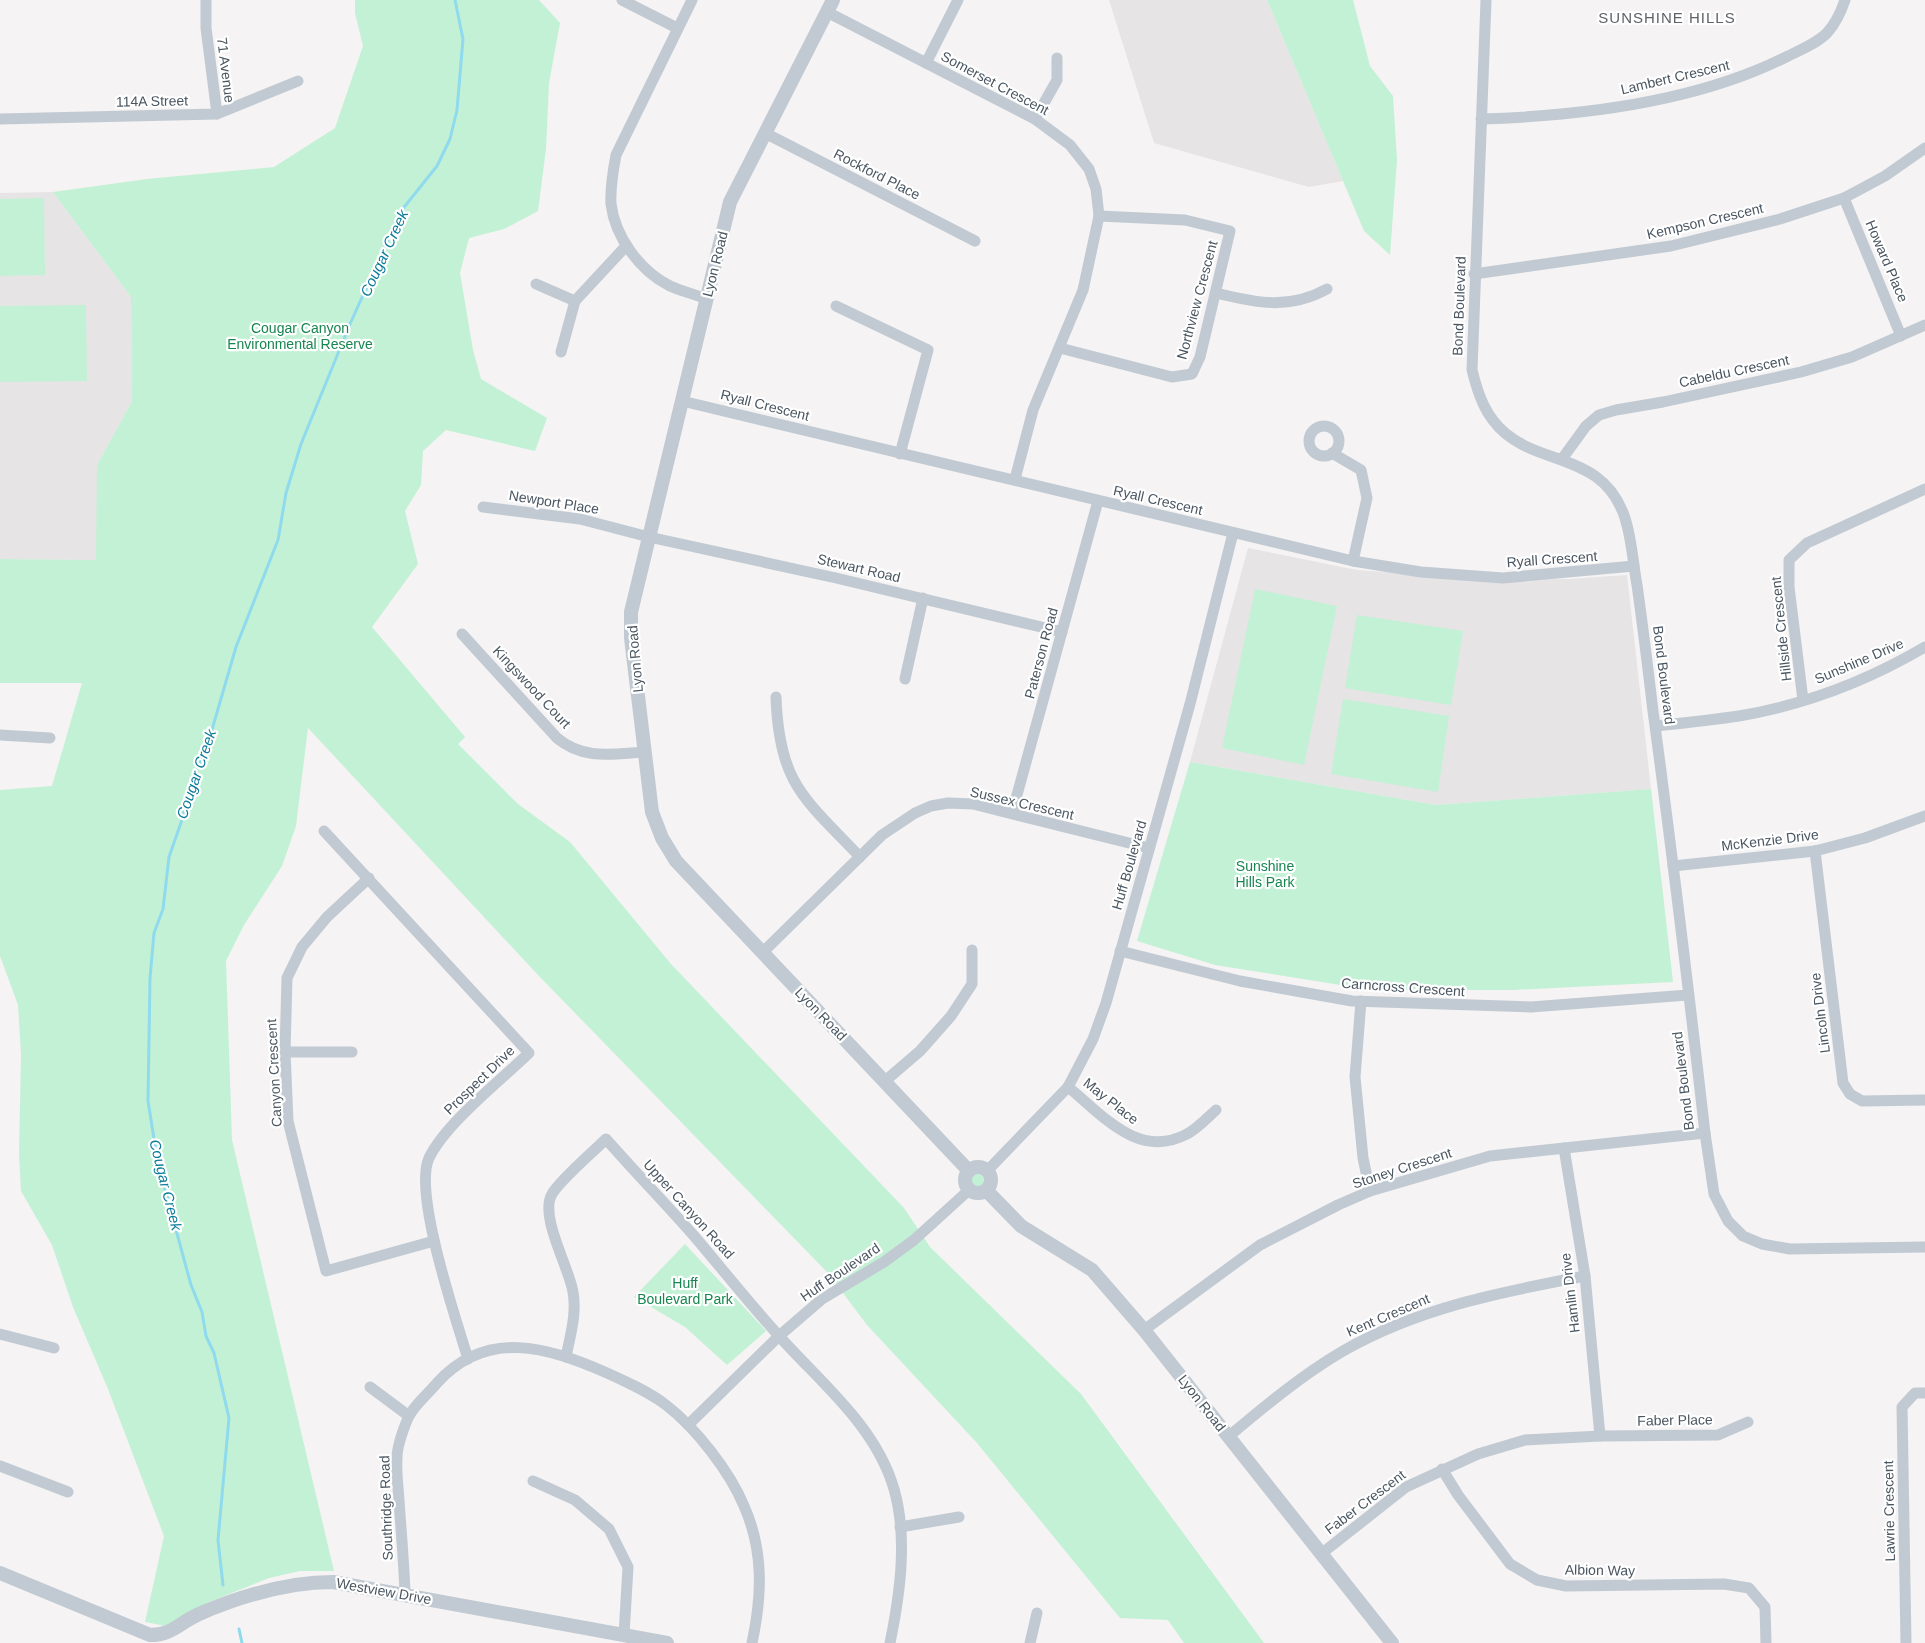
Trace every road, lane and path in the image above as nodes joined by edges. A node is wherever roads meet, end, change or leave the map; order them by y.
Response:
1 (206, 0) edge
2 (622, 0) edge
3 (692, 0) edge
4 (958, 0) edge
5 (1486, 0) edge
6 (1845, 0) edge
7 (830, 6) edge
8 (677, 28) junction
9 (1057, 58) dead end
10 (926, 63) junction
11 (298, 81) dead end
12 (217, 114) junction
13 (1035, 118) junction
14 (0, 119) edge
15 (1481, 119) junction
16 (765, 133) junction
17 (1925, 148) edge
18 (1844, 198) junction
19 (1099, 216) junction
20 (975, 241) dead end
21 (626, 246) junction
22 (1474, 274) junction
23 (536, 284) dead end
24 (1327, 289) dead end
25 (1216, 293) junction
26 (706, 299) junction
27 (575, 301) junction
28 (836, 306) dead end
29 (1925, 325) edge
30 (1901, 336) junction
31 (1060, 348) junction
32 (561, 352) dead end
33 (682, 401) junction
34 (900, 454) junction
35 (1332, 454) dead end
36 (1562, 459) junction
37 (1015, 479) junction
38 (1925, 489) edge
39 (1098, 501) junction
40 (483, 507) dead end
41 (1233, 533) junction
42 (649, 538) junction
43 (1353, 561) junction
44 (1634, 566) junction
45 (923, 598) junction
46 (1062, 632) junction
47 (462, 634) dead end
48 (1925, 647) edge
49 (905, 679) dead end
50 (776, 698) dead end
51 (1803, 700) junction
52 (1656, 726) junction
53 (0, 735) edge
54 (50, 738) dead end
55 (644, 752) junction
56 (1012, 813) junction
57 (1925, 816) edge
58 (324, 830) dead end
59 (1149, 848) junction
60 (1815, 851) junction
61 (860, 857) junction
62 (1673, 866) junction
63 (369, 878) junction
64 (972, 950) dead end
65 (1120, 951) junction
66 (762, 953) junction
67 (1688, 995) junction
68 (1361, 1001) junction
69 (286, 1052) junction
70 (352, 1052) dead end
71 (885, 1081) junction
72 (1068, 1086) junction
73 (1925, 1100) edge
74 (1216, 1110) dead end
75 (1705, 1133) junction
76 (1564, 1148) junction
77 (969, 1171) junction
78 (987, 1171) junction
79 (969, 1190) junction
80 (986, 1190) junction
81 (1370, 1192) junction
82 (434, 1241) junction
83 (1925, 1247) edge
84 (1585, 1276) junction
85 (1144, 1330) junction
86 (0, 1334) edge
87 (779, 1336) junction
88 (54, 1348) dead end
89 (566, 1357) junction
90 (468, 1359) junction
91 (370, 1388) dead end
92 (1925, 1393) edge
93 (409, 1416) junction
94 (1748, 1422) dead end
95 (688, 1425) junction
96 (1600, 1436) junction
97 (1228, 1437) junction
98 (0, 1466) edge
99 (1442, 1469) junction
100 (533, 1481) dead end
101 (68, 1492) dead end
102 (959, 1517) dead end
103 (900, 1527) junction
104 (1321, 1554) junction
105 (0, 1573) edge
106 (405, 1594) junction
107 (1037, 1613) dead end
108 (624, 1635) junction
109 (667, 1643) edge
110 (752, 1643) edge
111 (890, 1643) edge
112 (1030, 1643) edge
113 (1392, 1643) edge
114 (1766, 1643) edge
115 (1906, 1643) edge

1 - 12 street, 71 Avenue
2 - 8 street
3 - 8 street
4 - 10 street
5 - 15 street, Bond Boulevard
6 - 15 street, Lambert Crescent
7 - 10 street, Somerset Crescent
7 - 16 street, Lyon Road
8 - 21 street
9 - 13 street
10 - 13 street, Somerset Crescent
11 - 12 street, 114A Street
12 - 14 street, 114A Street
13 - 19 street, Somerset Crescent
15 - 22 street, Bond Boulevard
16 - 20 street, Rockford Place
16 - 26 street, Lyon Road
17 - 18 street, Kempson Crescent
18 - 22 street, Kempson Crescent
18 - 30 street, Howard Place
19 - 25 street, Northview Crescent
19 - 31 street, Somerset Crescent
21 - 26 street
21 - 27 street
22 - 36 street, Bond Boulevard
23 - 27 street
24 - 25 street
25 - 31 street, Northview Crescent
26 - 33 street, Lyon Road
27 - 32 street
28 - 34 street
29 - 30 street, Cabeldu Crescent
30 - 36 street, Cabeldu Crescent
31 - 37 street, Somerset Crescent
33 - 34 street, Ryall Crescent
33 - 42 street, Lyon Road
34 - 37 street, Ryall Crescent
35 - 43 street
36 - 44 street, Bond Boulevard
37 - 39 street, Ryall Crescent
38 - 51 street, Hillside Crescent
39 - 41 street, Ryall Crescent
39 - 46 street, Paterson Road
40 - 42 street, Newport Place
41 - 43 street, Ryall Crescent
41 - 59 street, Huff Boulevard
42 - 45 street, Stewart Road
42 - 55 street, Lyon Road
43 - 44 street, Ryall Crescent
44 - 52 street, Bond Boulevard
45 - 46 street, Stewart Road
45 - 49 street
46 - 56 street, Paterson Road
47 - 55 street, Kingswood Court
48 - 51 street, Sunshine Drive
50 - 61 street
51 - 52 street, Sunshine Drive
52 - 62 street, Bond Boulevard
53 - 54 street
55 - 66 street, Lyon Road
56 - 59 street, Sussex Crescent
56 - 61 street, Sussex Crescent
57 - 60 street, McKenzie Drive
58 - 63 street, Prospect Drive
59 - 65 street, Huff Boulevard
60 - 62 street, McKenzie Drive
60 - 73 street, Lincoln Drive
61 - 66 street, Sussex Crescent
62 - 67 street, Bond Boulevard
63 - 69 street, Canyon Crescent
63 - 82 street, Prospect Drive
64 - 71 street
65 - 68 street, Carncross Crescent
65 - 72 street, Huff Boulevard
66 - 71 street, Lyon Road
67 - 68 street, Carncross Crescent
67 - 75 street, Bond Boulevard
68 - 81 street
69 - 70 street
69 - 82 street, Canyon Crescent
71 - 77 street, Lyon Road
72 - 74 street, May Place
72 - 78 street, Huff Boulevard
75 - 76 street, Stoney Crescent
75 - 83 street, Bond Boulevard
76 - 81 street, Stoney Crescent
76 - 84 street, Hamlin Drive
77 - 78 street
77 - 79 street
78 - 80 street
79 - 80 street
79 - 87 street, Huff Boulevard
80 - 85 street, Lyon Road
81 - 85 street, Stoney Crescent
82 - 90 street, Prospect Drive
84 - 96 street, Hamlin Drive
84 - 97 street, Kent Crescent
85 - 97 street, Lyon Road
86 - 88 street
87 - 89 street, Upper Canyon Road
87 - 95 street, Huff Boulevard
87 - 103 street, Upper Canyon Road
89 - 90 street, Southridge Road
89 - 95 street, Southridge Road
90 - 93 street, Southridge Road
91 - 93 street
92 - 115 street, Lawrie Crescent
93 - 106 street, Southridge Road
94 - 96 street, Faber Place
95 - 110 street, Southridge Road
96 - 99 street, Faber Crescent
97 - 104 street, Lyon Road
98 - 101 street
99 - 104 street, Faber Crescent
99 - 114 street, Albion Way
100 - 108 street
102 - 103 street
103 - 111 street, Upper Canyon Road
104 - 113 street, Lyon Road
105 - 106 street, Westview Drive
106 - 108 street, Westview Drive
107 - 112 street
108 - 109 street, Westview Drive

